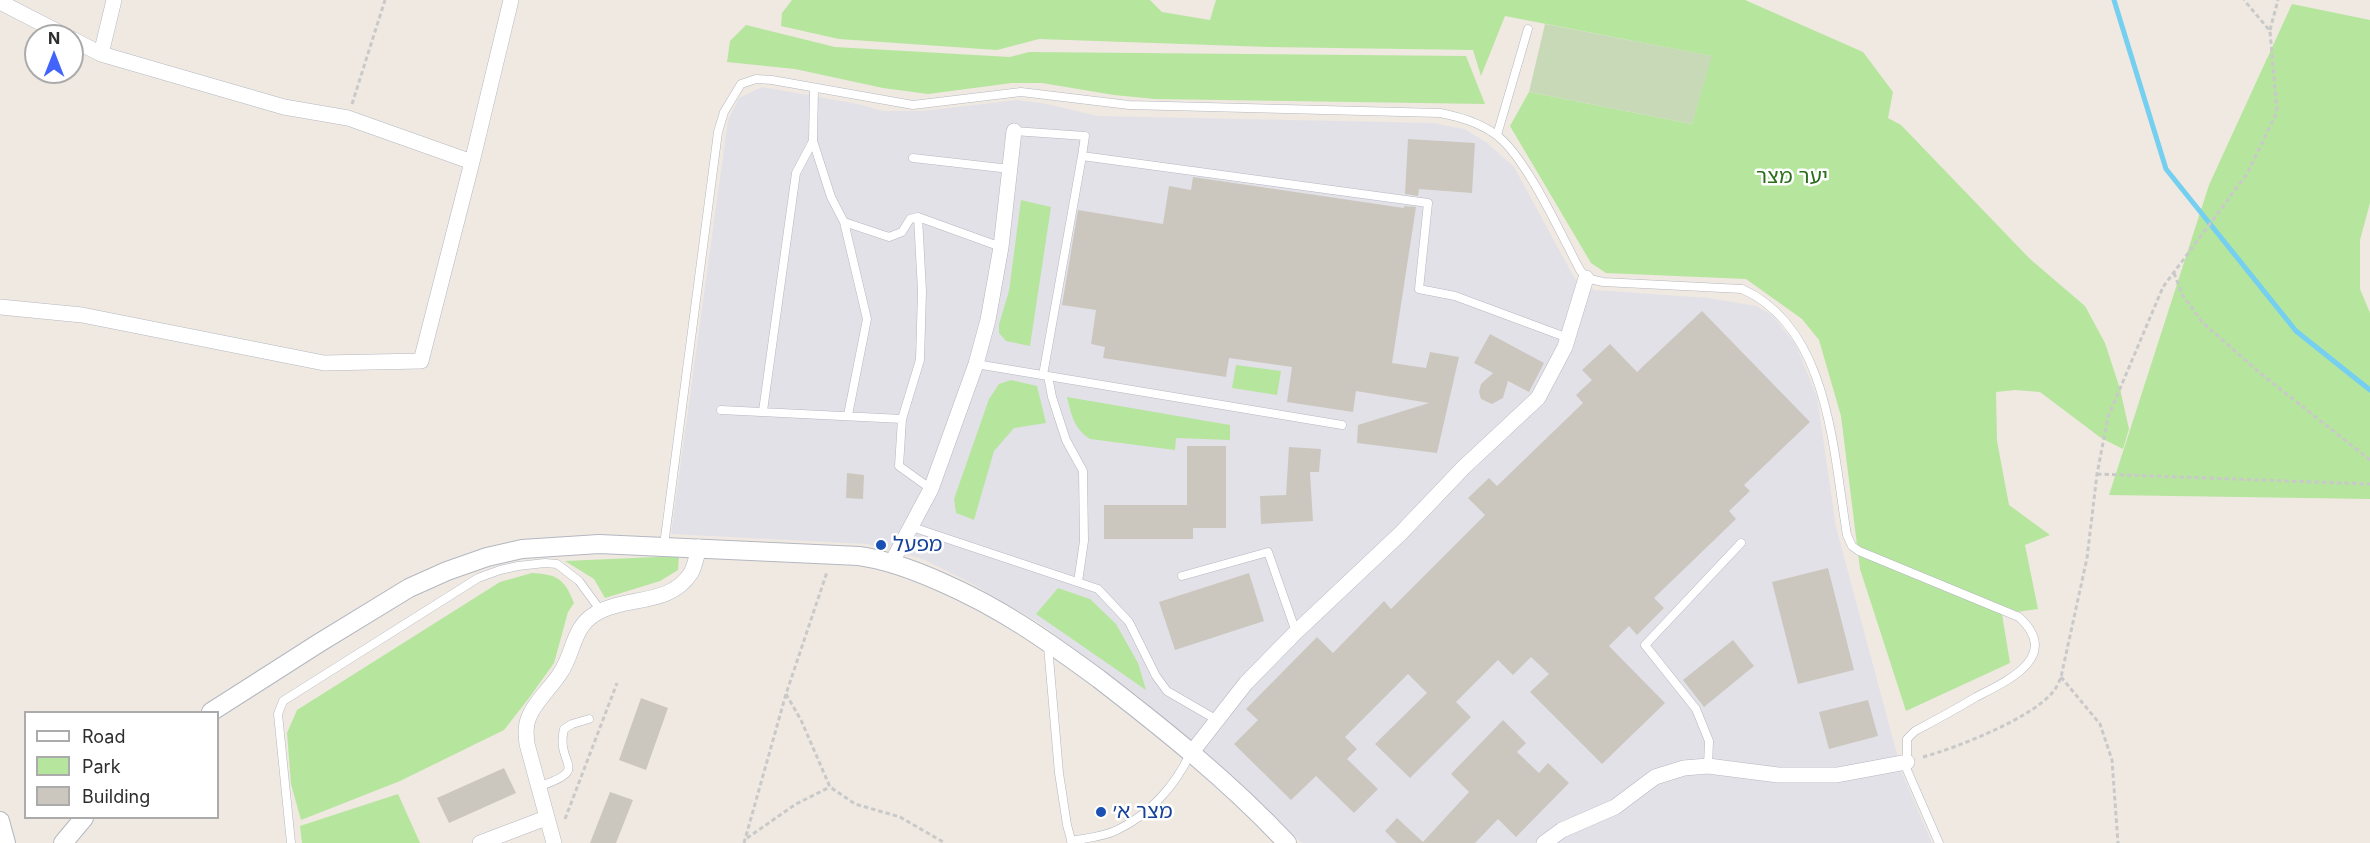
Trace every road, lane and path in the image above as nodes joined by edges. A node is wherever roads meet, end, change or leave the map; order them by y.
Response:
1 (114, 0) edge
2 (385, 0) edge
3 (511, 0) edge
4 (2244, 0) edge
5 (2278, 0) edge
6 (0, 2) edge
7 (43, 24) edge
8 (1528, 28) dead end
9 (2270, 31) junction
10 (84, 45) edge
11 (101, 54) junction
12 (814, 88) junction
13 (348, 118) junction
14 (1014, 131) joint
15 (1497, 135) junction
16 (813, 141) junction
17 (1082, 156) junction
18 (913, 158) dead end
19 (472, 162) junction
20 (1010, 169) junction
21 (918, 217) junction
22 (844, 222) junction
23 (1001, 247) junction
24 (2174, 273) junction
25 (1586, 278) junction
26 (0, 307) edge
27 (1568, 338) junction
28 (976, 364) junction
29 (1046, 376) junction
30 (721, 410) dead end
31 (763, 411) junction
32 (848, 415) junction
33 (902, 418) junction
34 (1342, 425) dead end
35 (2370, 460) edge
36 (2097, 474) junction
37 (2370, 484) edge
38 (931, 489) junction
39 (912, 527) junction
40 (1741, 543) dead end
41 (664, 545) junction
42 (699, 547) junction
43 (833, 555) junction
44 (892, 562) junction
45 (1182, 576) dead end
46 (1078, 582) junction
47 (601, 611) junction
48 (1296, 632) junction
49 (1047, 641) junction
50 (2061, 677) junction
51 (617, 683) dead end
52 (786, 694) junction
53 (213, 711) edge
54 (589, 719) dead end
55 (1217, 720) junction
56 (1192, 752) junction
57 (1907, 762) junction
58 (1708, 766) junction
59 (538, 787) junction
60 (830, 788) junction
61 (83, 819) edge
62 (0, 821) edge
63 (550, 830) edge
64 (745, 841) edge
65 (1072, 842) edge
66 (6, 843) edge
67 (63, 843) edge
68 (291, 843) edge
69 (480, 843) edge
70 (945, 843) edge
71 (1287, 843) edge
72 (1544, 843) edge
73 (1939, 843) edge
74 (2118, 843) edge

1 - 11 street
2 - 13 path
3 - 19 street
4 - 9 path
5 - 9 path
6 - 7 street
8 - 15 lane
9 - 24 path
10 - 11 street
11 - 13 street
12 - 15 lane
12 - 16 lane
12 - 41 lane
13 - 19 street
14 - 17 lane
14 - 20 street
15 - 25 lane
16 - 22 lane
16 - 31 lane
17 - 27 lane
17 - 29 lane
18 - 20 lane
19 - 26 street
20 - 23 street
21 - 22 lane
21 - 23 lane
21 - 33 lane
22 - 32 lane
23 - 28 street
24 - 35 path
24 - 36 path
25 - 27 street
25 - 57 lane
27 - 48 street
28 - 29 lane
28 - 38 street
29 - 34 lane
29 - 46 lane
30 - 31 lane
31 - 32 lane
32 - 33 lane
33 - 38 lane
36 - 37 path
36 - 50 path
38 - 39 street
39 - 44 street
39 - 46 lane
40 - 58 lane
41 - 42 street
41 - 53 street
42 - 43 street
42 - 47 street
43 - 44 street
43 - 52 path
44 - 49 street
45 - 48 lane
46 - 55 lane
47 - 59 street
47 - 68 lane
48 - 55 street
49 - 56 street
49 - 65 lane
50 - 57 path
50 - 74 path
51 - 63 path
52 - 60 path
52 - 64 path
54 - 59 lane
55 - 56 street
56 - 65 lane
56 - 71 street
57 - 58 street
57 - 73 lane
58 - 72 street
59 - 63 street
60 - 64 path
60 - 70 path
61 - 67 street
62 - 66 street
63 - 69 street

